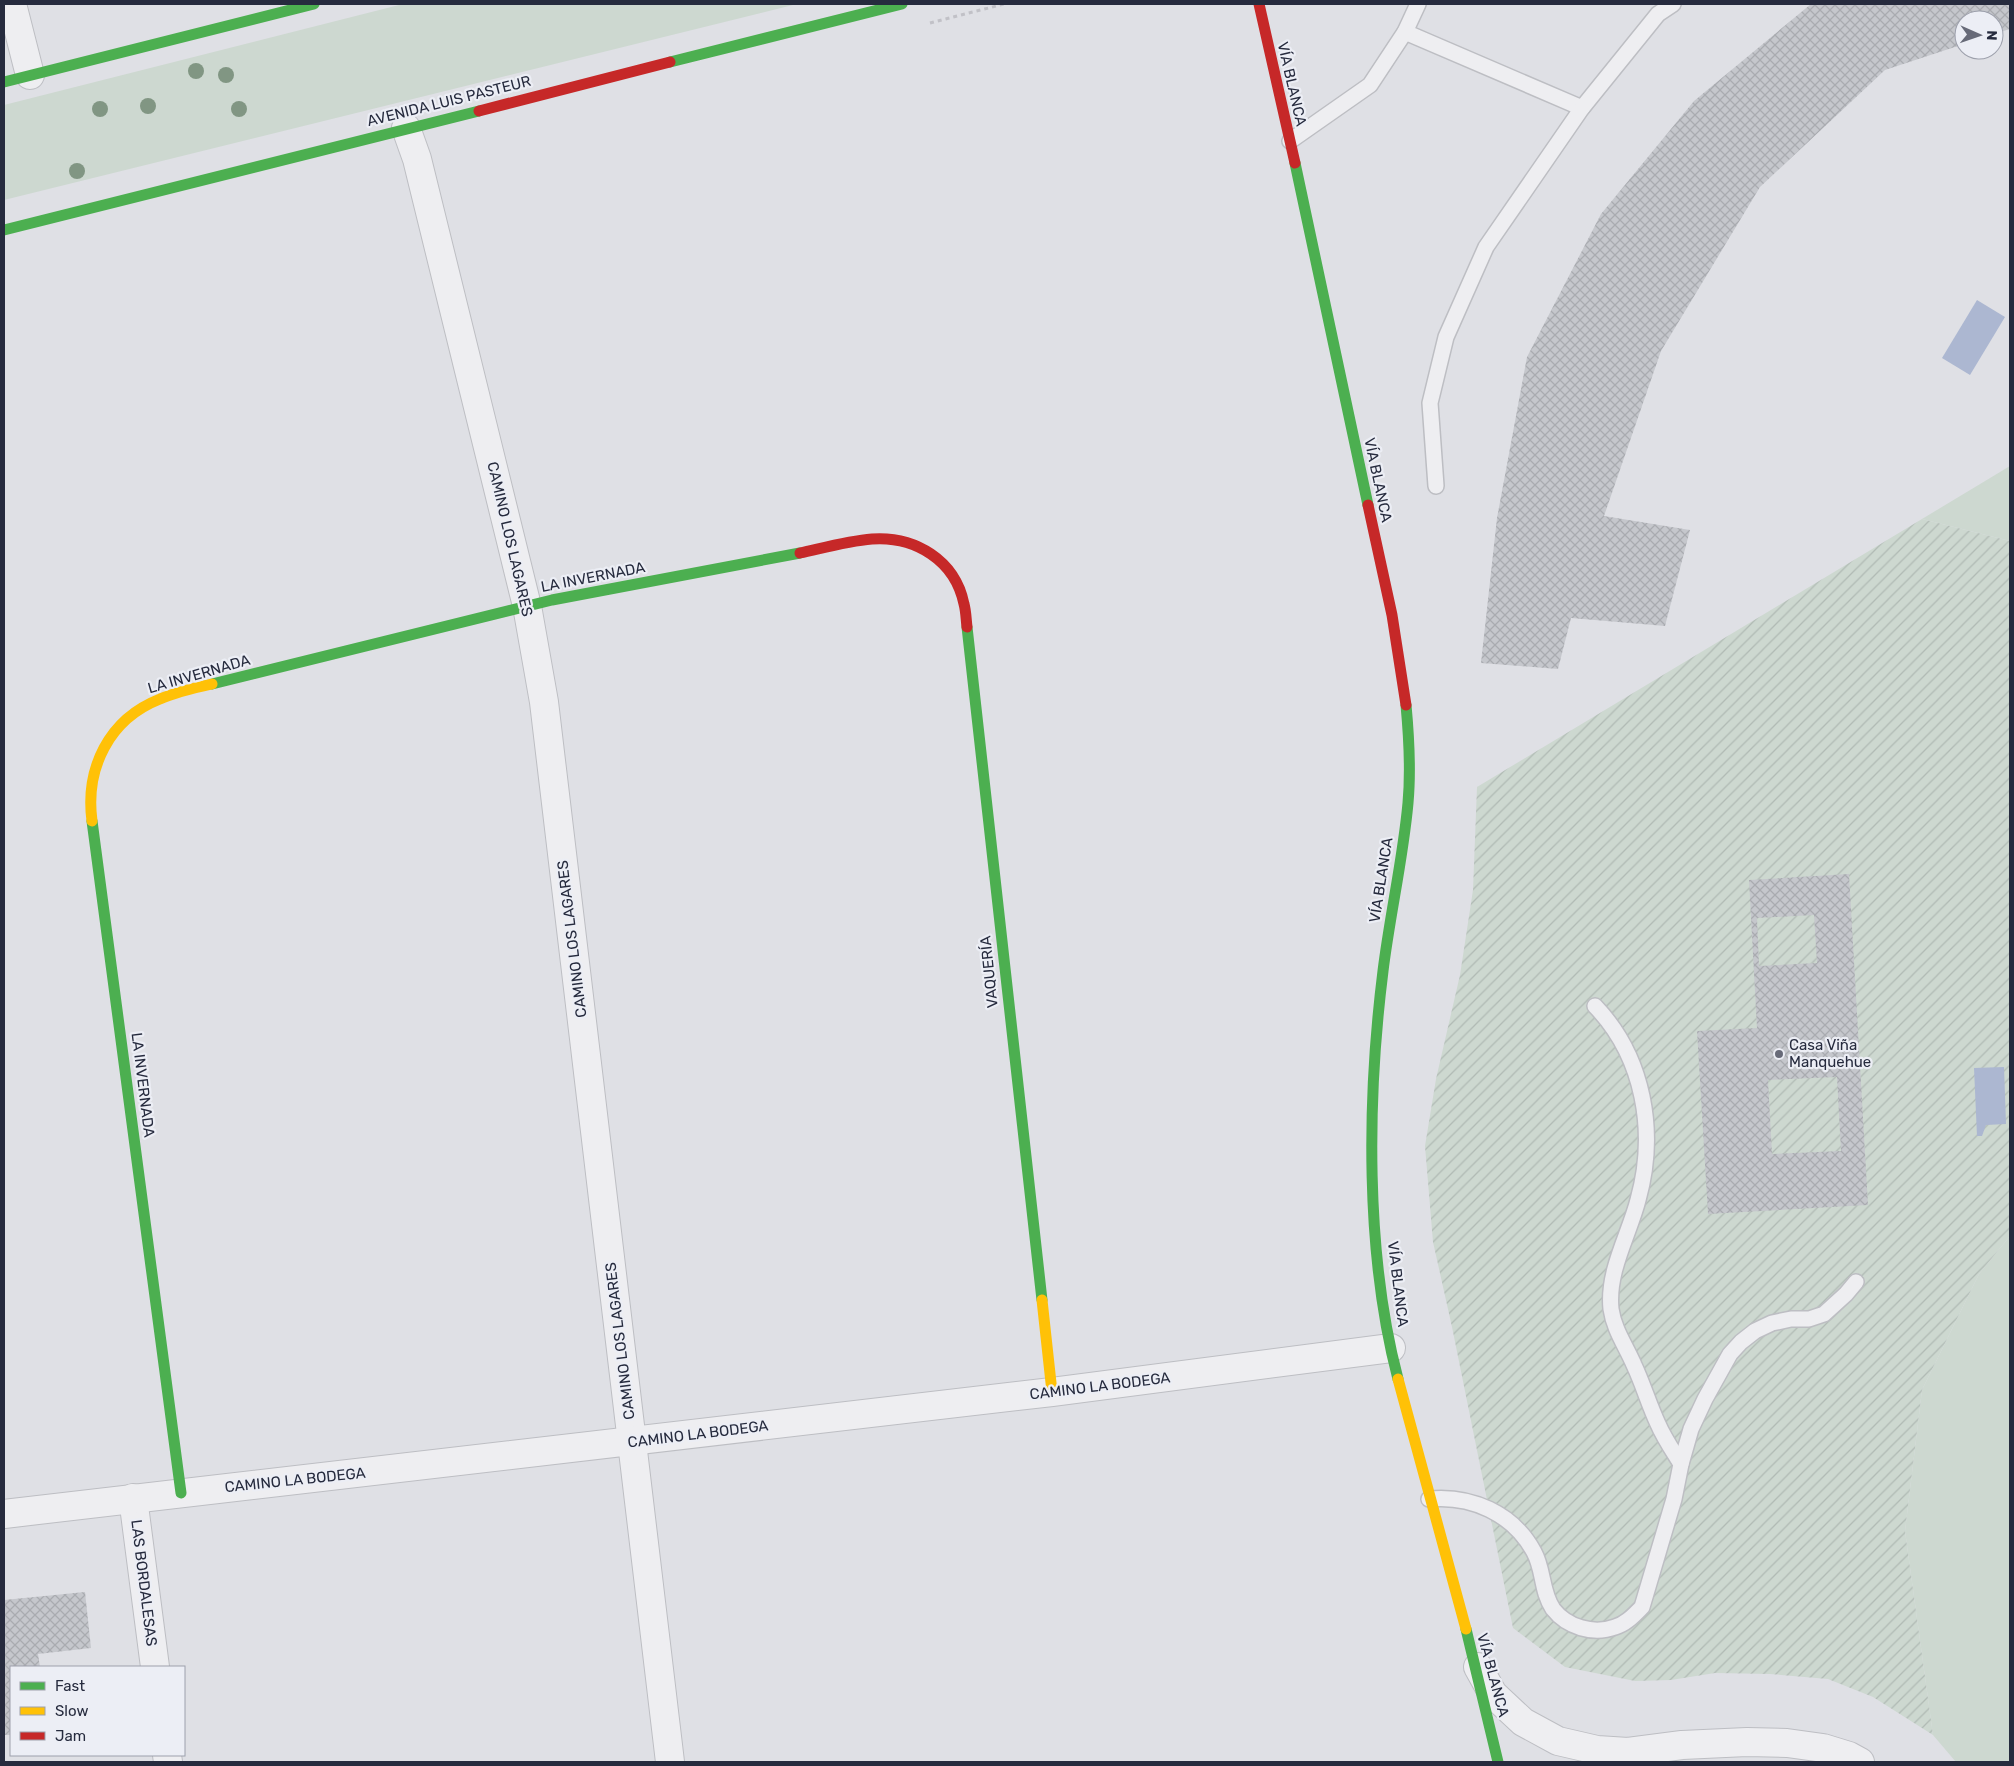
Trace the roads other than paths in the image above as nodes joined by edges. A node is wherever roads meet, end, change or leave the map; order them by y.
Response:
1 (12, 4) edge
2 (314, 4) edge
3 (902, 4) edge
4 (1259, 4) edge
5 (1418, 4) edge
6 (1673, 4) edge
7 (1405, 32) junction
8 (30, 75) junction
9 (4, 82) edge
10 (1582, 108) junction
11 (406, 128) junction
12 (1290, 141) junction
13 (4, 230) edge
14 (1436, 486) dead end
15 (936, 556) joint
16 (527, 606) junction
17 (1594, 1006) dead end
18 (1856, 1282) dead end
19 (1391, 1348) junction
20 (1052, 1392) junction
21 (632, 1442) junction
22 (1681, 1464) junction
23 (181, 1493) junction
24 (134, 1498) junction
25 (1429, 1499) junction
26 (4, 1514) edge
27 (1473, 1659) junction
28 (155, 1666) edge
29 (1616, 1757) edge
30 (670, 1762) edge
31 (1498, 1762) edge
32 (1860, 1762) edge

1 - 8 street
2 - 8 street
3 - 11 street, AVENIDA LUIS PASTEUR
4 - 12 street, VÍA BLANCA
5 - 7 lane
6 - 10 lane
7 - 10 lane
7 - 12 lane
8 - 9 street
10 - 14 lane
11 - 13 street, AVENIDA LUIS PASTEUR
11 - 16 street, CAMINO LOS LAGARES
12 - 19 street, VÍA BLANCA
15 - 16 street, LA INVERNADA
15 - 20 street, VAQUERÍA
16 - 21 street, CAMINO LOS LAGARES
16 - 23 street, LA INVERNADA
17 - 22 lane
18 - 22 lane
19 - 20 street, CAMINO LA BODEGA
19 - 25 street, VÍA BLANCA
20 - 21 street, CAMINO LA BODEGA
21 - 23 street, CAMINO LA BODEGA
21 - 30 street, CAMINO LOS LAGARES
22 - 25 lane
23 - 24 street, CAMINO LA BODEGA
24 - 26 street, CAMINO LA BODEGA
24 - 28 street, LAS BORDALESAS
25 - 27 street, VÍA BLANCA
27 - 29 street
27 - 31 street, VÍA BLANCA
29 - 32 street

